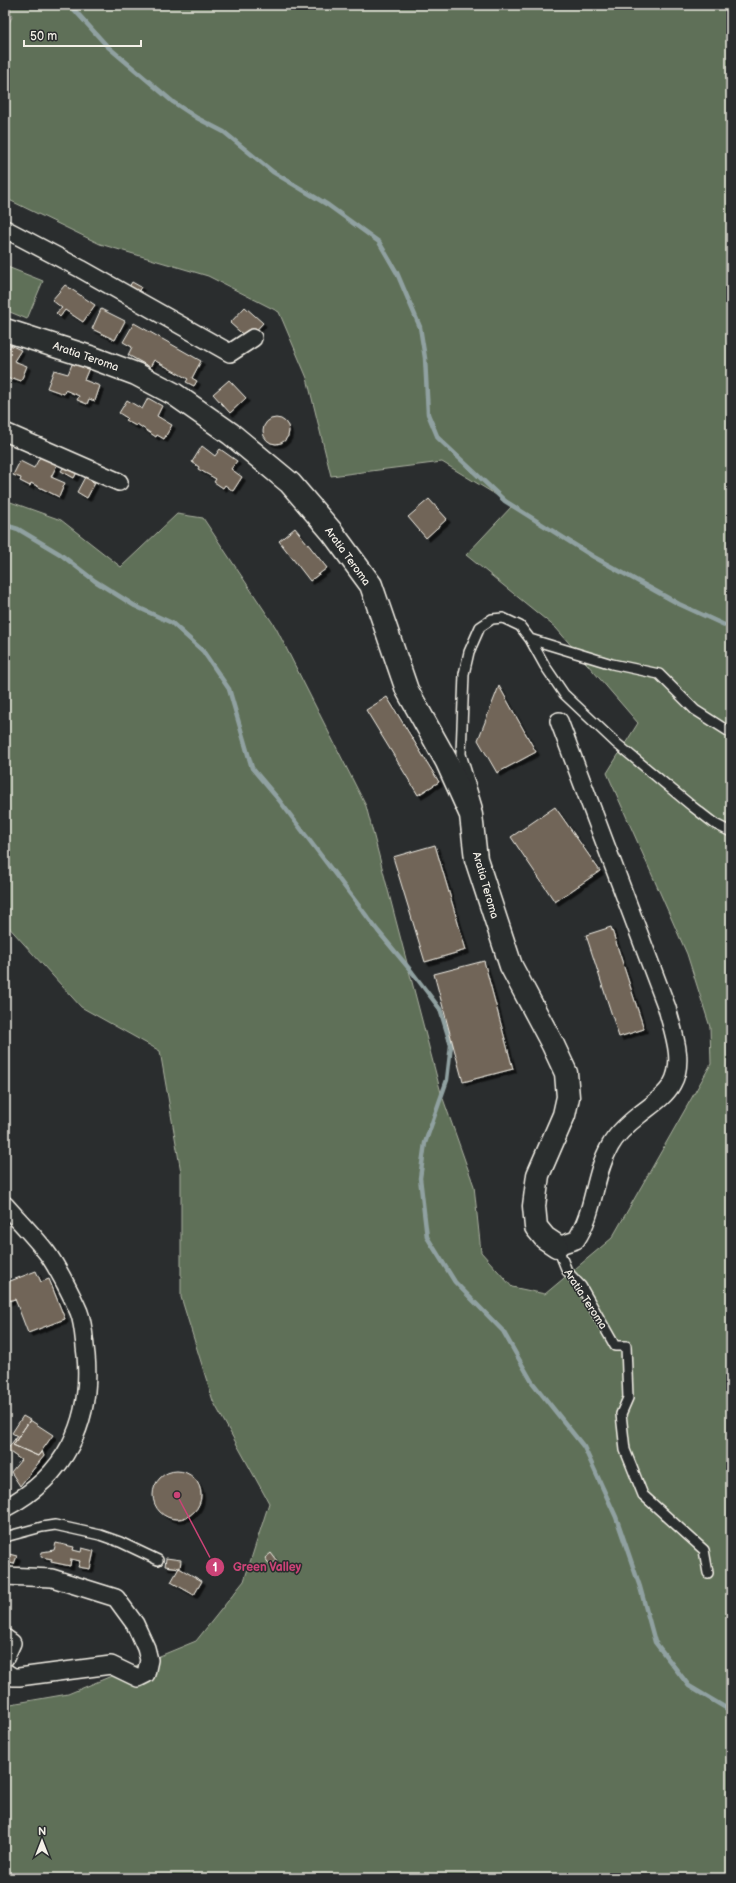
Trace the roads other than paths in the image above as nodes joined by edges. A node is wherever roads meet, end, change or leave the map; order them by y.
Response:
1 (5, 229) edge
2 (5, 330) edge
3 (253, 338) dead end
4 (5, 432) edge
5 (119, 482) dead end
6 (530, 639) junction
7 (559, 721) dead end
8 (731, 733) edge
9 (471, 816) junction
10 (731, 832) edge
11 (5, 1205) edge
12 (557, 1246) junction
13 (5, 1508) edge
14 (5, 1537) edge
15 (158, 1560) dead end
16 (708, 1573) dead end
17 (5, 1576) edge
18 (5, 1638) edge
19 (5, 1658) edge
20 (5, 1672) edge

1 - 3 street
2 - 9 main road, Aratia Teroma
4 - 5 street
6 - 8 lane
6 - 9 lane
6 - 10 lane
7 - 12 street
9 - 12 main road, Aratia Teroma
11 - 13 street
12 - 16 lane, Aratia Teroma
14 - 15 lane
17 - 20 street
18 - 19 street

